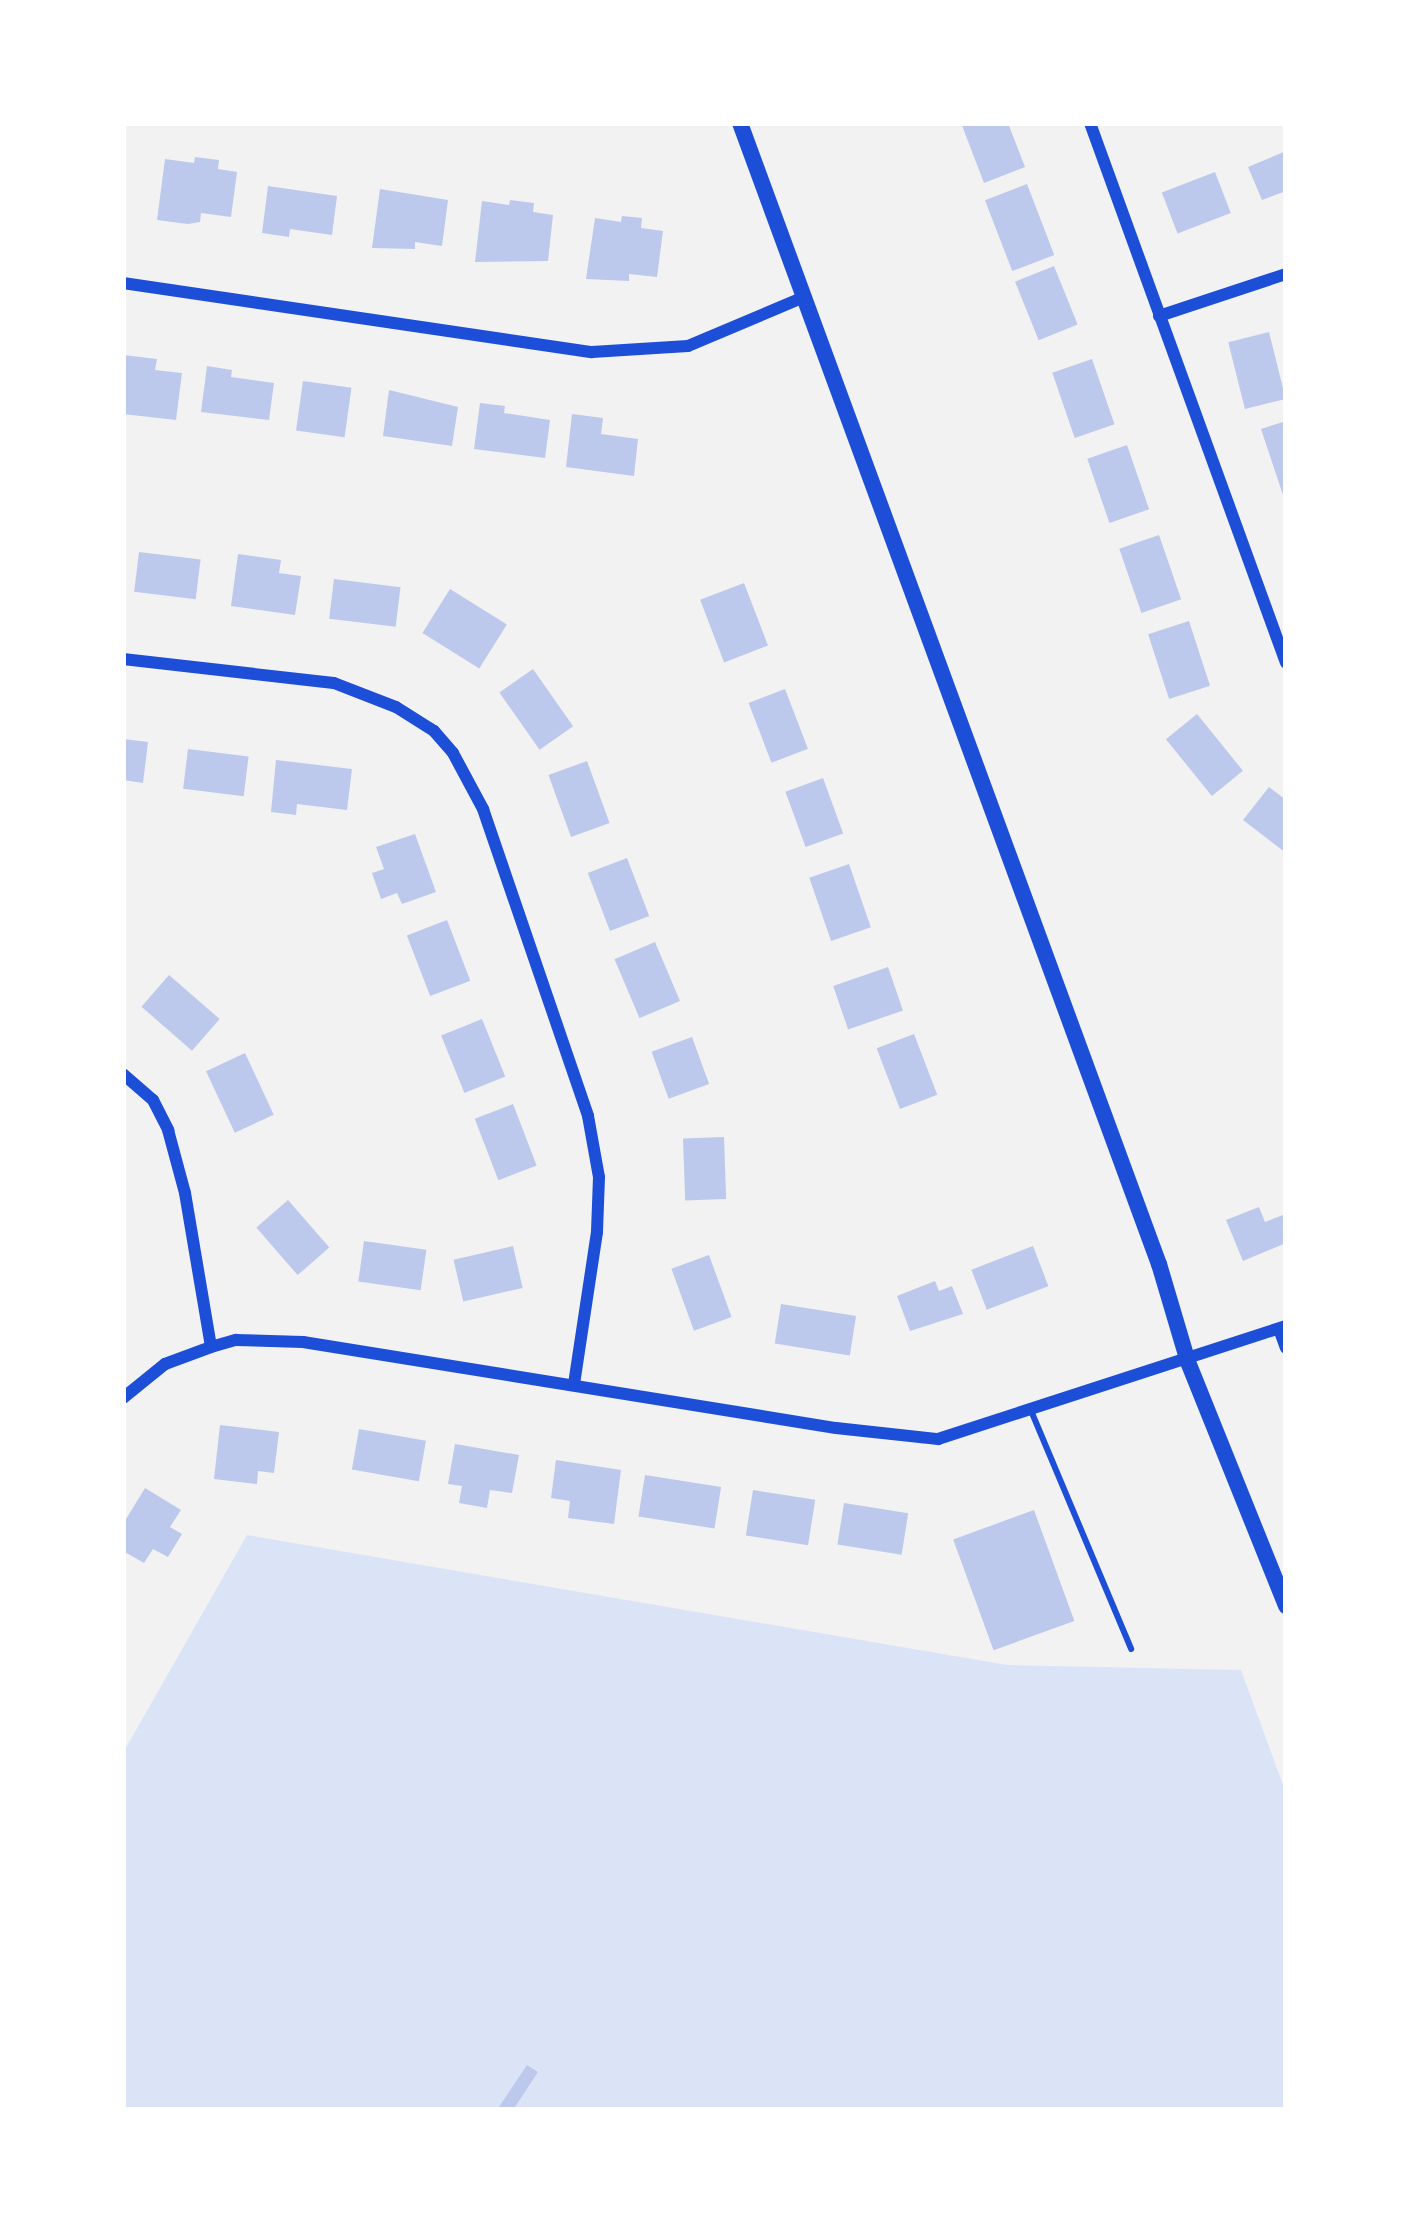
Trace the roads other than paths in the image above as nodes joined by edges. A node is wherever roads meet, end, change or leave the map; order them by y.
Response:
1 (740, 123) edge
2 (1090, 123) edge
3 (1286, 274) edge
4 (123, 283) edge
5 (804, 297) junction
6 (1159, 316) junction
7 (123, 658) edge
8 (1286, 664) edge
9 (123, 1074) edge
10 (1282, 1327) edge
11 (211, 1347) junction
12 (1286, 1348) edge
13 (1188, 1362) junction
14 (574, 1384) junction
15 (123, 1398) edge
16 (1032, 1413) junction
17 (1286, 1606) edge
18 (1131, 1648) dead end

1 - 5 main road
2 - 6 street
3 - 6 street
4 - 5 street
5 - 13 main road
6 - 8 street
7 - 14 street
9 - 11 street
10 - 12 street
10 - 13 street
11 - 14 street
11 - 15 street
13 - 16 street
13 - 17 main road
14 - 16 street
16 - 18 lane

